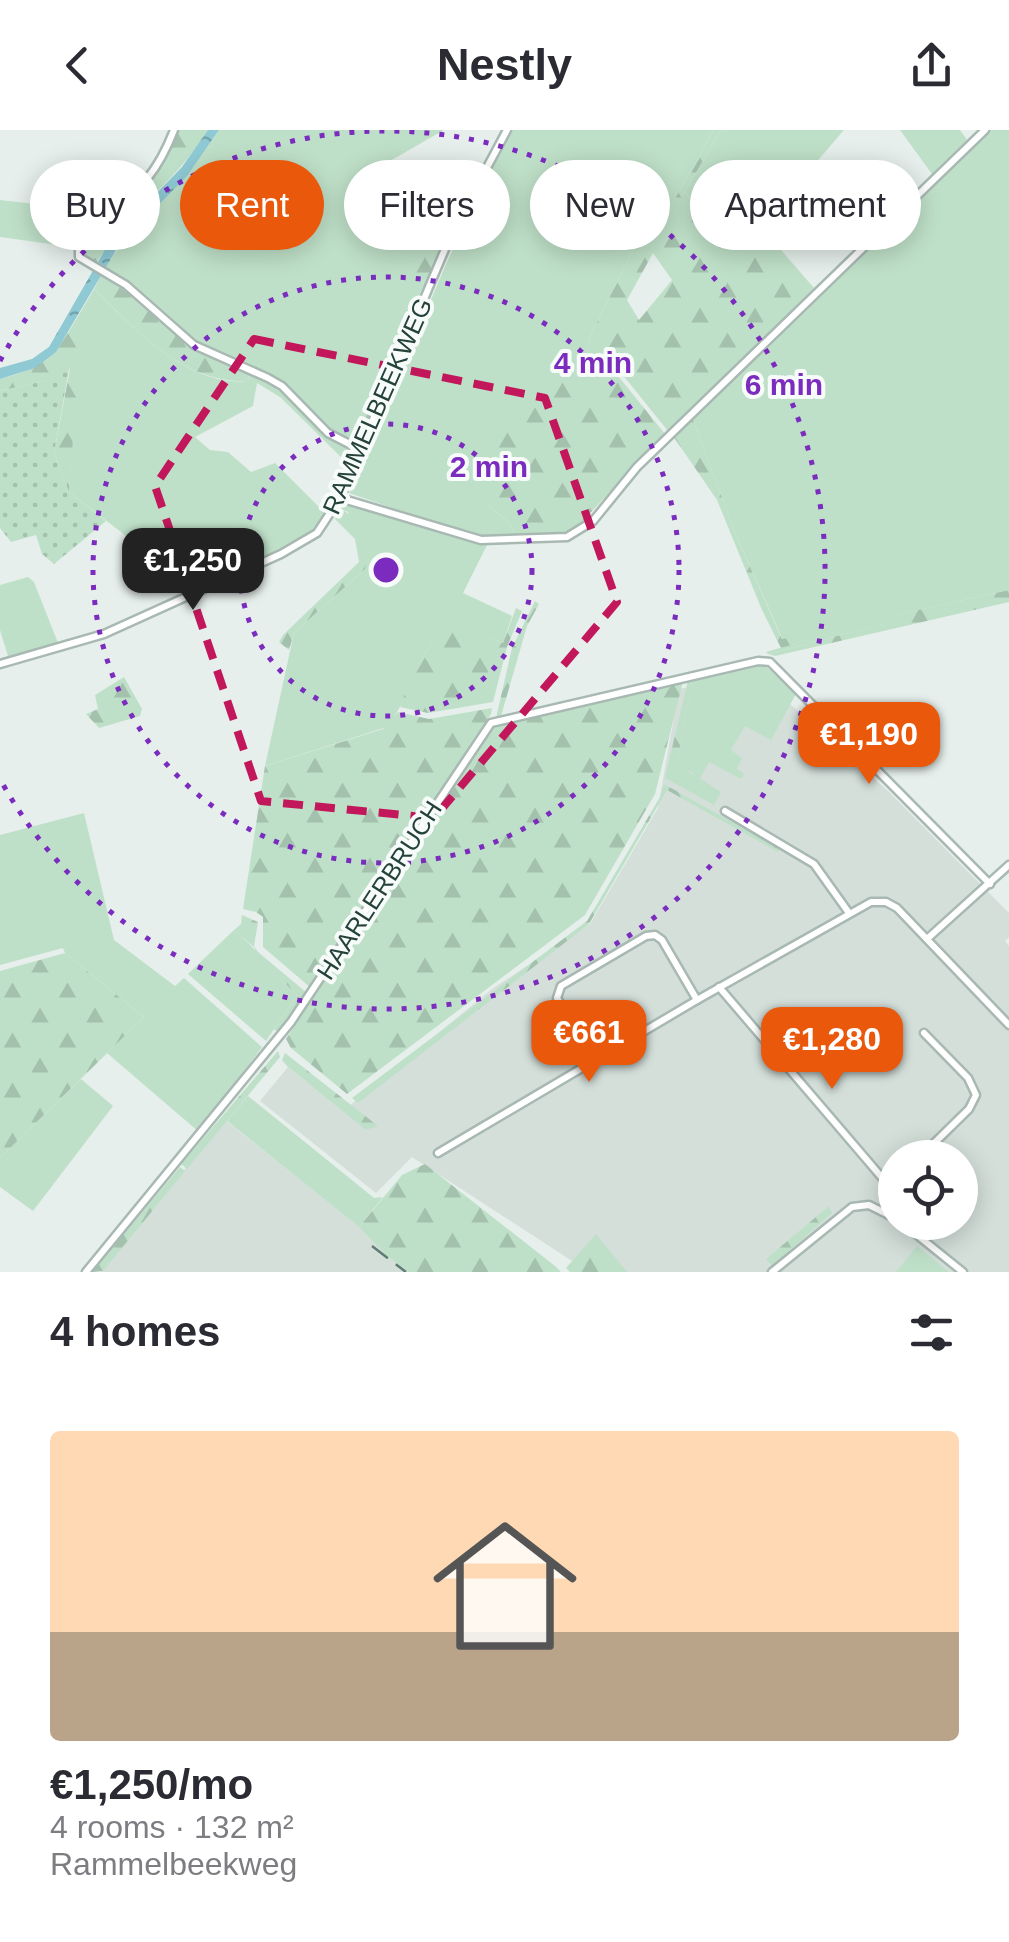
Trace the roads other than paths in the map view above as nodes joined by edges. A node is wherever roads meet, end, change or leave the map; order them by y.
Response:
1 (174, 130) edge
2 (507, 130) edge
3 (985, 130) edge
4 (361, 450) junction
5 (340, 498) junction
6 (0, 664) edge
7 (725, 812) dead end
8 (1009, 865) edge
9 (990, 884) junction
10 (850, 913) junction
11 (927, 939) junction
12 (719, 987) junction
13 (697, 1000) junction
14 (1009, 1025) edge
15 (924, 1033) dead end
16 (593, 1061) junction
17 (938, 1140) edge
18 (438, 1153) dead end
19 (878, 1174) edge
20 (878, 1209) edge
21 (924, 1240) edge
22 (86, 1272) edge
23 (772, 1272) edge
24 (964, 1272) edge

1 - 4 street
2 - 4 street, RAMMELBEEKWEG
3 - 5 street
4 - 5 street, RAMMELBEEKWEG
5 - 6 street, RAMMELBEEKWEG
7 - 10 street
8 - 9 street
9 - 11 street
9 - 22 street, HAARLERBRUCH
10 - 11 street
10 - 12 street
11 - 14 street
12 - 13 street
12 - 19 street
13 - 16 street
13 - 16 street
15 - 17 street
16 - 18 street
20 - 23 street
21 - 24 street

